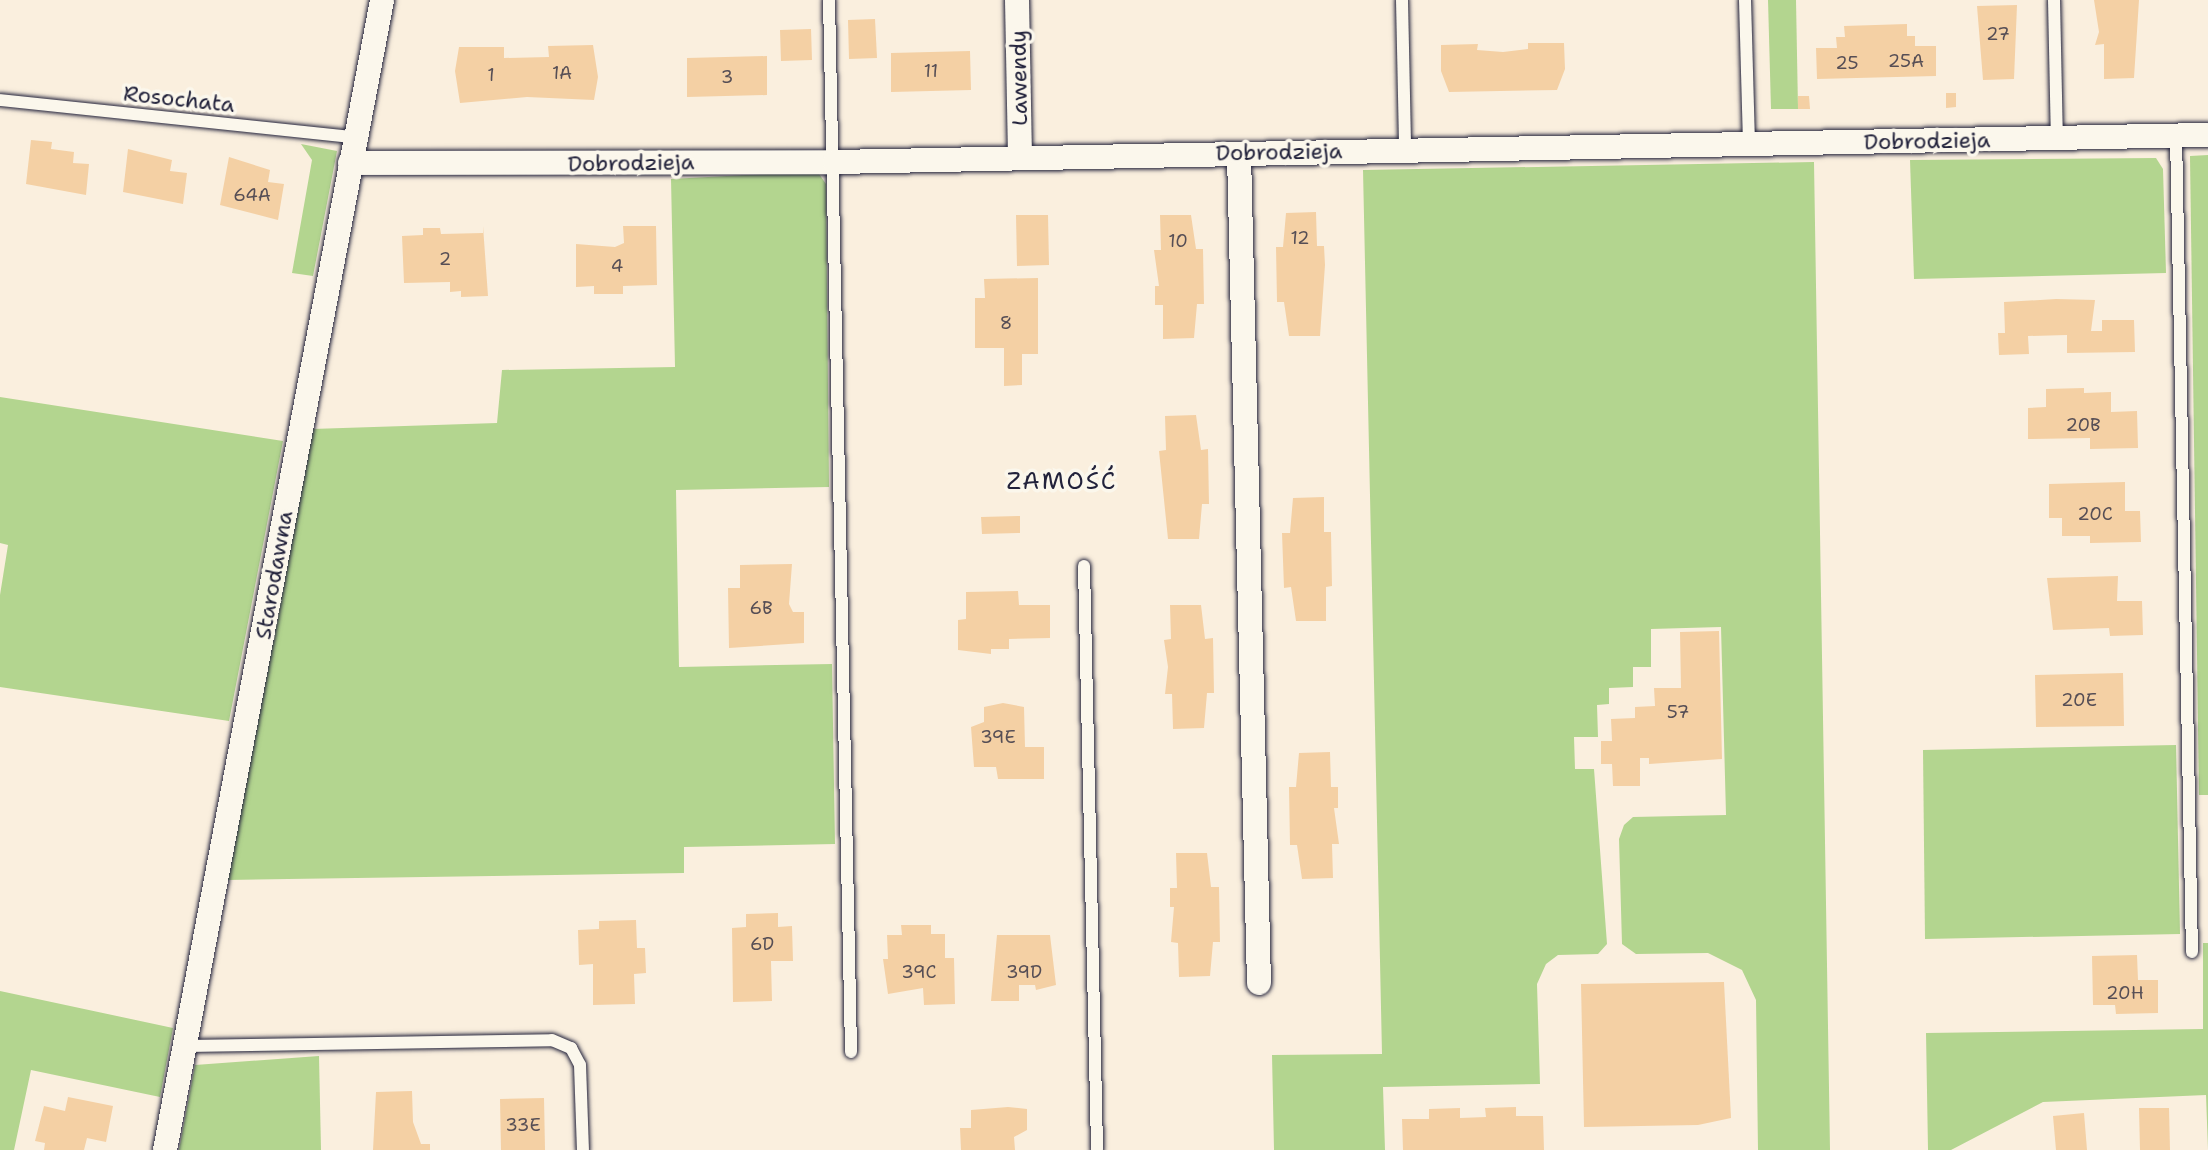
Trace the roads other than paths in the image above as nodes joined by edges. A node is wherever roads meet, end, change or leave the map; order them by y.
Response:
1 (382, 0) edge
2 (829, 0) edge
3 (1017, 0) edge
4 (1402, 0) edge
5 (1745, 0) edge
6 (2054, 0) edge
7 (0, 100) edge
8 (2176, 135) junction
9 (2208, 135) edge
10 (355, 137) junction
11 (2057, 139) junction
12 (1749, 144) junction
13 (1405, 149) junction
14 (1239, 154) junction
15 (1020, 155) junction
16 (835, 162) junction
17 (350, 163) junction
18 (1084, 566) dead end
19 (2192, 952) dead end
20 (1259, 983) dead end
21 (187, 1046) junction
22 (851, 1052) dead end
23 (165, 1150) edge
24 (583, 1150) edge
25 (1097, 1150) edge

1 - 10 street, Starodawna
2 - 16 lane
3 - 15 street, Lawendy
4 - 13 lane
5 - 12 lane
6 - 11 lane
7 - 10 lane, Rosochata
8 - 9 street, Dobrodzieja
8 - 11 street, Dobrodzieja
8 - 19 lane
10 - 17 street, Starodawna
11 - 12 street, Dobrodzieja
12 - 13 street, Dobrodzieja
13 - 14 street, Dobrodzieja
14 - 15 street, Dobrodzieja
14 - 20 street
15 - 16 street, Dobrodzieja
16 - 17 street, Dobrodzieja
16 - 22 lane
17 - 21 street, Starodawna
18 - 25 lane
21 - 23 street, Starodawna
21 - 24 lane

